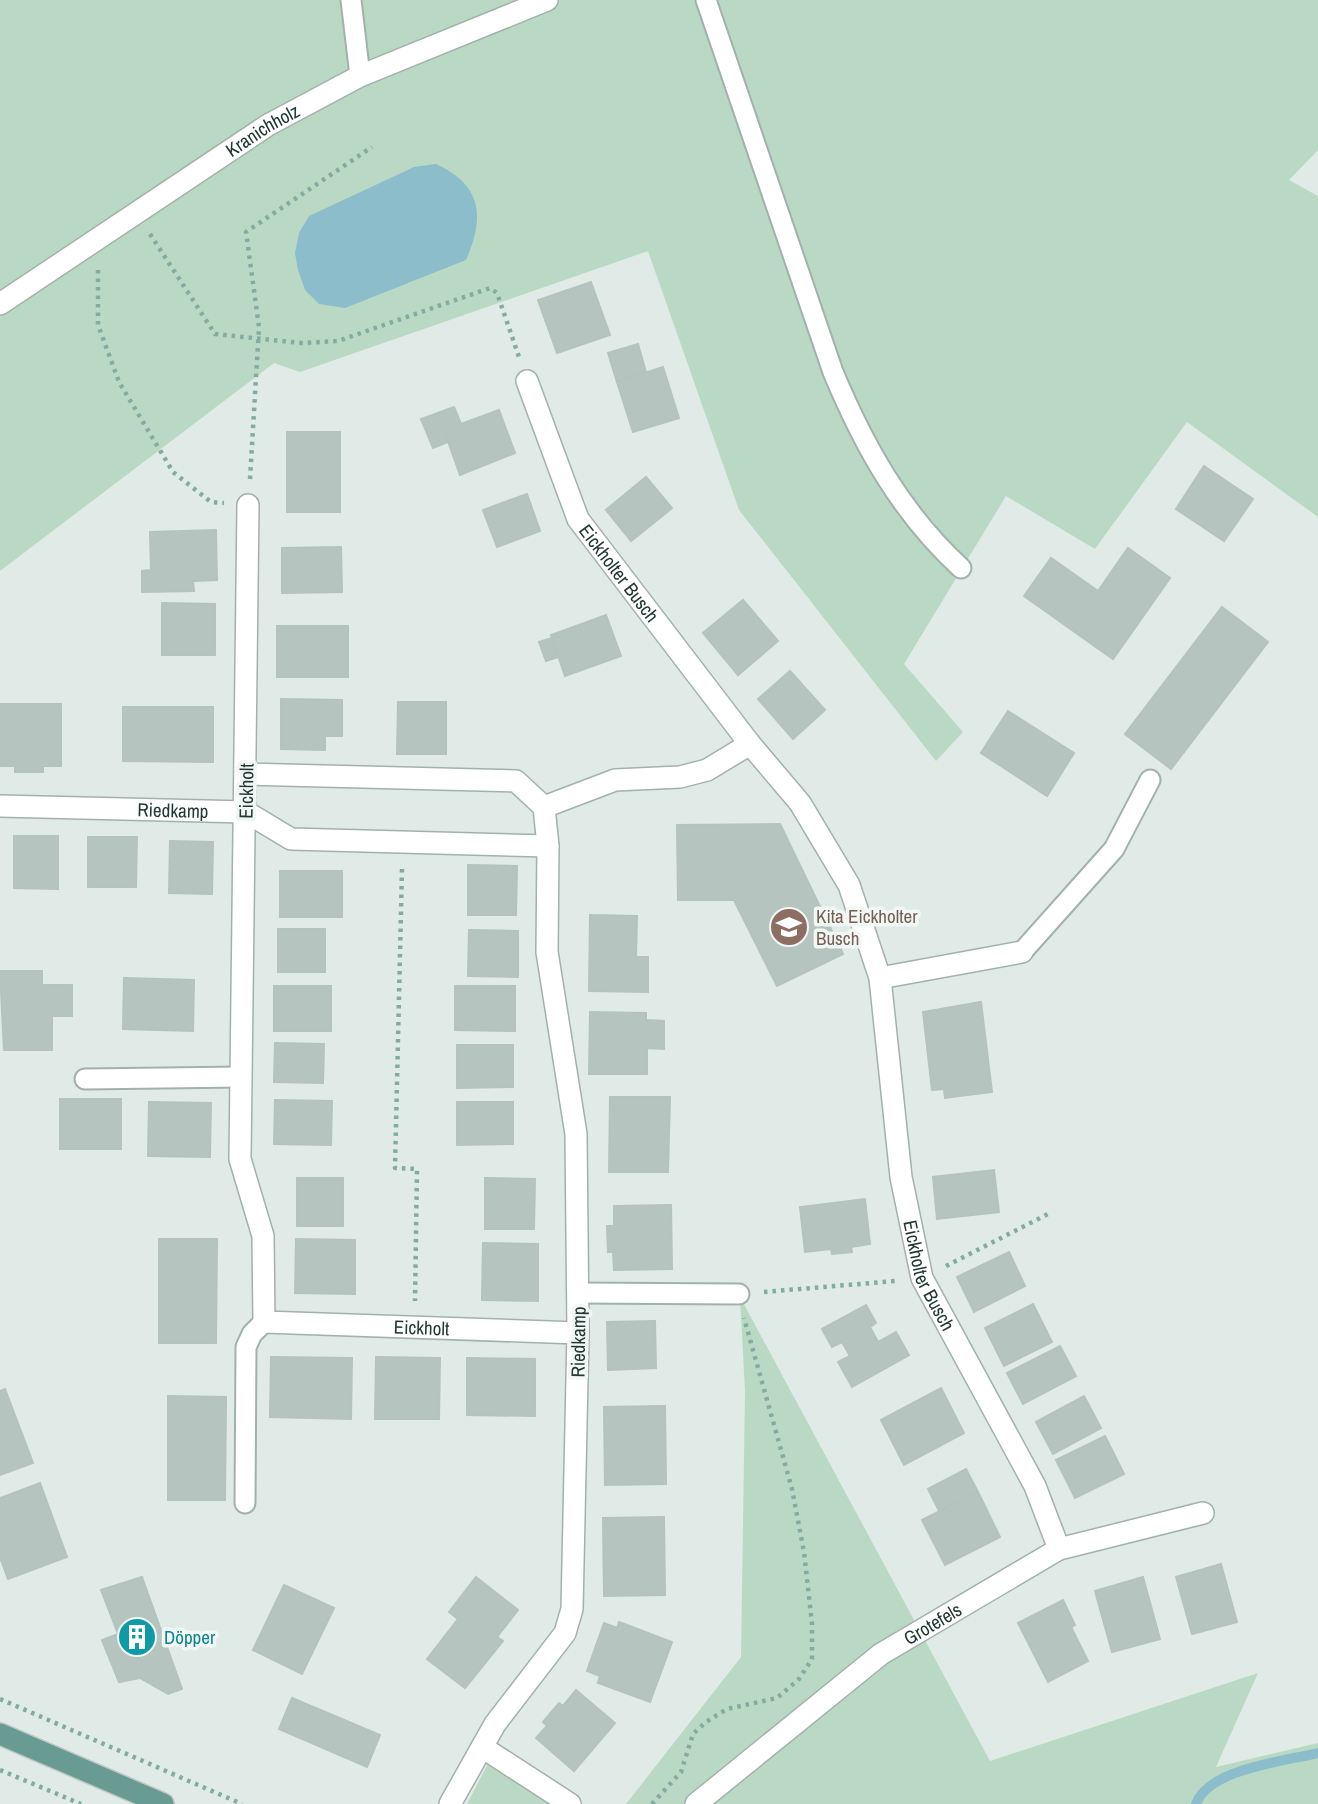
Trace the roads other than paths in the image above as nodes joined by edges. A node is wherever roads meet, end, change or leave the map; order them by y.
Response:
1 (351, 0) edge
2 (547, 0) edge
3 (706, 0) edge
4 (360, 76) junction
5 (0, 304) edge
6 (527, 381) road end
7 (248, 505) road end
8 (961, 568) dead end
9 (750, 744) junction
10 (247, 774) junction
11 (1150, 780) dead end
12 (0, 806) edge
13 (544, 807) junction
14 (246, 812) junction
15 (548, 846) junction
16 (1022, 952) joint
17 (880, 978) junction
18 (241, 1077) junction
19 (85, 1079) dead end
20 (578, 1293) junction
21 (739, 1294) road end
22 (264, 1322) junction
23 (578, 1333) junction
24 (245, 1503) dead end
25 (1203, 1513) dead end
26 (1059, 1549) junction
27 (0, 1734) edge
28 (482, 1747) junction
29 (163, 1804) edge
30 (450, 1804) edge
31 (570, 1804) edge
32 (696, 1804) edge

1 - 4 lane
2 - 4 street, Kranichholz
3 - 8 lane
4 - 5 street, Kranichholz
6 - 9 street, Eickholter Busch
7 - 10 street, Eickholt
9 - 13 street
9 - 17 street, Eickholter Busch
10 - 13 street
10 - 14 street, Eickholt
11 - 16 lane
12 - 14 street, Riedkamp
13 - 15 street, Riedkamp
14 - 15 street, Riedkamp
14 - 18 street, Eickholt
15 - 20 street, Riedkamp
16 - 17 street
17 - 26 street, Eickholter Busch
18 - 19 lane
18 - 22 street, Eickholt
20 - 21 lane
20 - 23 street, Riedkamp
22 - 23 street, Eickholt
22 - 24 lane
23 - 28 street, Riedkamp
25 - 26 street, Grotefels
26 - 32 street, Grotefels
27 - 29 main road
28 - 30 street, Riedkamp
28 - 31 street

